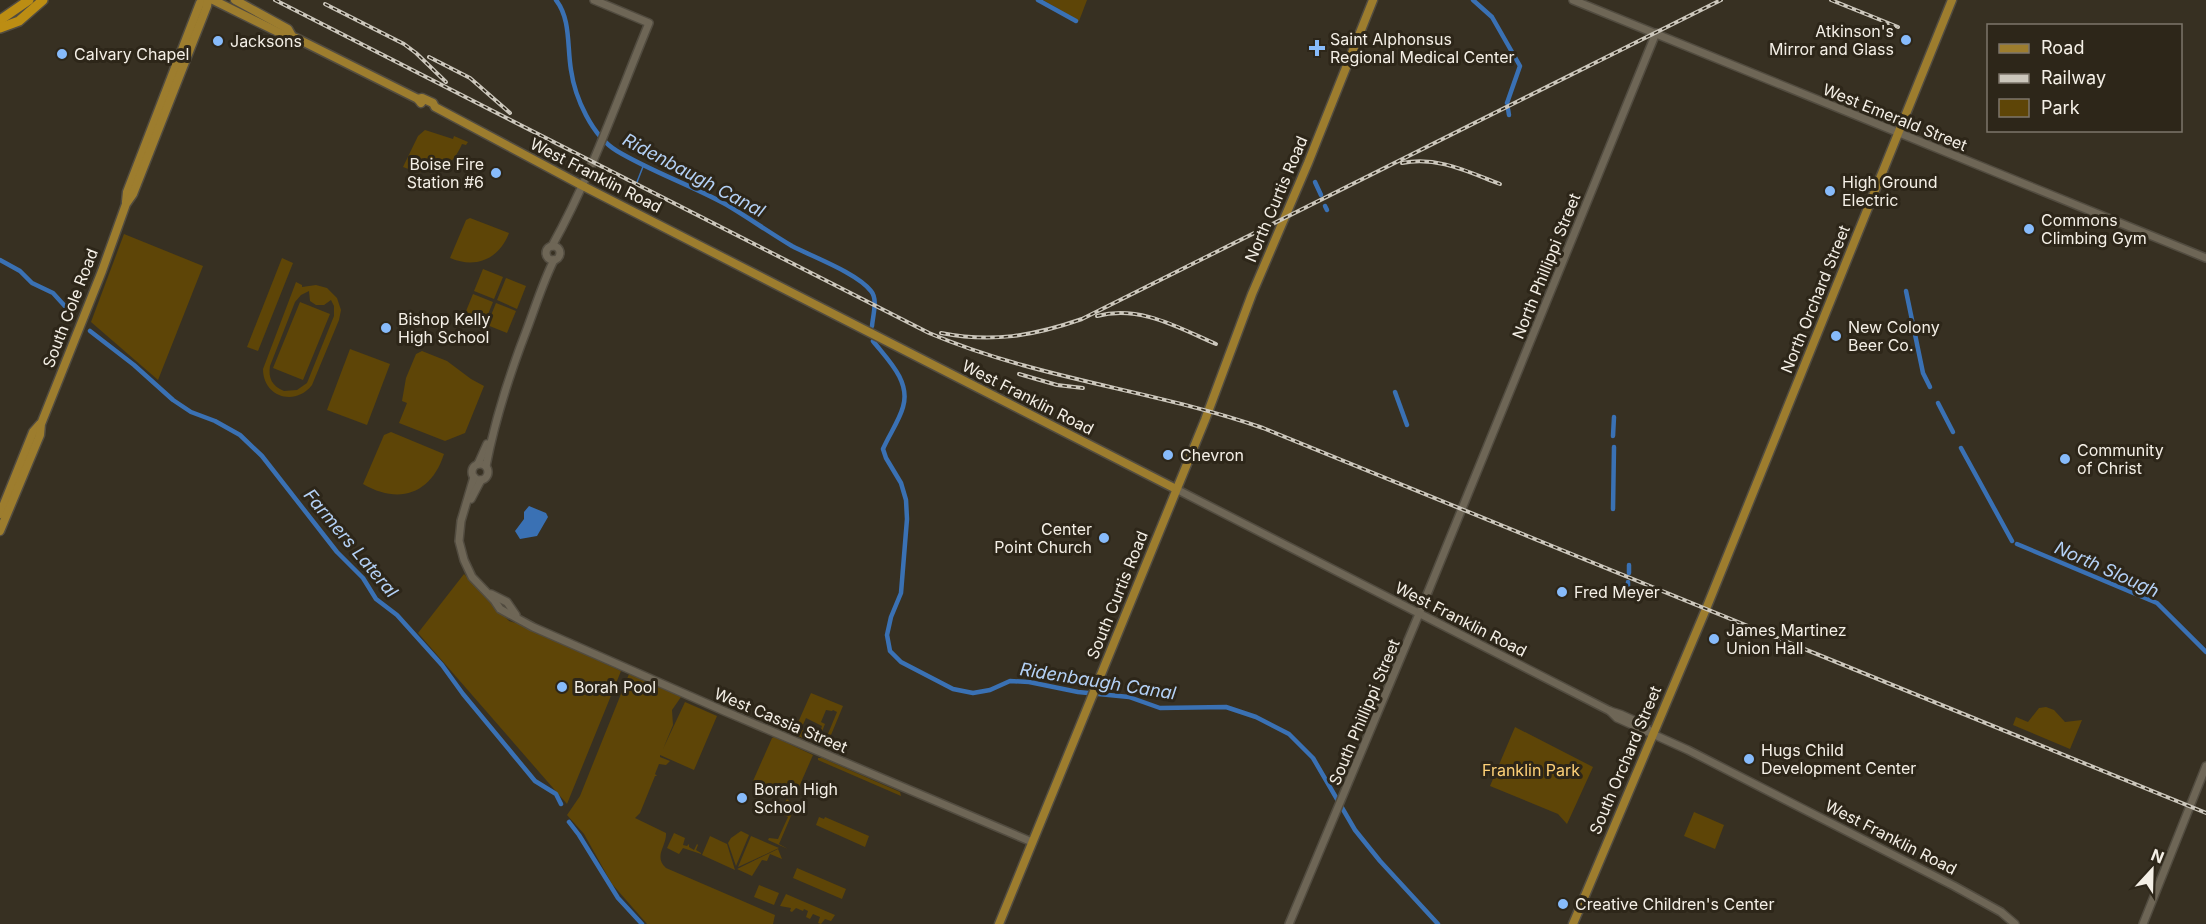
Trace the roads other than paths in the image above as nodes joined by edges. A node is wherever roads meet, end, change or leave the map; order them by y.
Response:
1 (29, 0) edge
2 (43, 0) edge
3 (206, 0) edge
4 (213, 0) edge
5 (235, 0) edge
6 (594, 0) edge
7 (1373, 0) edge
8 (1573, 0) edge
9 (1952, 0) edge
10 (0, 20) edge
11 (0, 28) edge
12 (1656, 33) junction
13 (292, 36) junction
14 (1899, 133) junction
15 (582, 185) junction
16 (555, 248) junction
17 (546, 256) junction
18 (2206, 258) edge
19 (554, 260) junction
20 (543, 284) junction
21 (1208, 411) joint
22 (40, 424) junction
23 (482, 465) junction
24 (478, 478) junction
25 (1176, 489) junction
26 (1461, 509) joint
27 (0, 514) edge
28 (0, 531) edge
29 (1706, 609) joint
30 (1419, 614) junction
31 (1653, 733) junction
32 (2206, 766) edge
33 (1032, 842) junction
34 (999, 924) edge
35 (1289, 924) edge
36 (1573, 924) edge
37 (2015, 924) edge
38 (2143, 924) edge

1 - 10 highway
2 - 11 highway
3 - 22 main road, South Cole Road
4 - 13 main road, West Franklin Road
5 - 13 main road, West Franklin Road
6 - 15 street
7 - 21 main road, North Curtis Road
8 - 12 street, West Emerald Street
9 - 14 main road, North Orchard Street
12 - 14 street, West Emerald Street
12 - 26 street, North Phillippi Street
13 - 15 main road, West Franklin Road
14 - 18 street, West Emerald Street
14 - 29 main road, North Orchard Street
15 - 16 street
15 - 25 main road, West Franklin Road
16 - 17 street
16 - 19 street
17 - 19 street
17 - 20 street
19 - 20 street
20 - 23 street
21 - 25 main road, South Curtis Road
22 - 27 main road, South Cole Road
22 - 28 main road, South Cole Road
23 - 24 street
23 - 24 street
24 - 33 street, West Cassia Street
25 - 30 street, West Franklin Road
25 - 33 main road, South Curtis Road
26 - 30 street, South Phillippi Street
29 - 31 main road, South Orchard Street
30 - 31 street, West Franklin Road
30 - 35 street, South Phillippi Street
31 - 36 main road, South Orchard Street
31 - 37 street, West Franklin Road
32 - 38 street
33 - 34 main road, South Curtis Road

